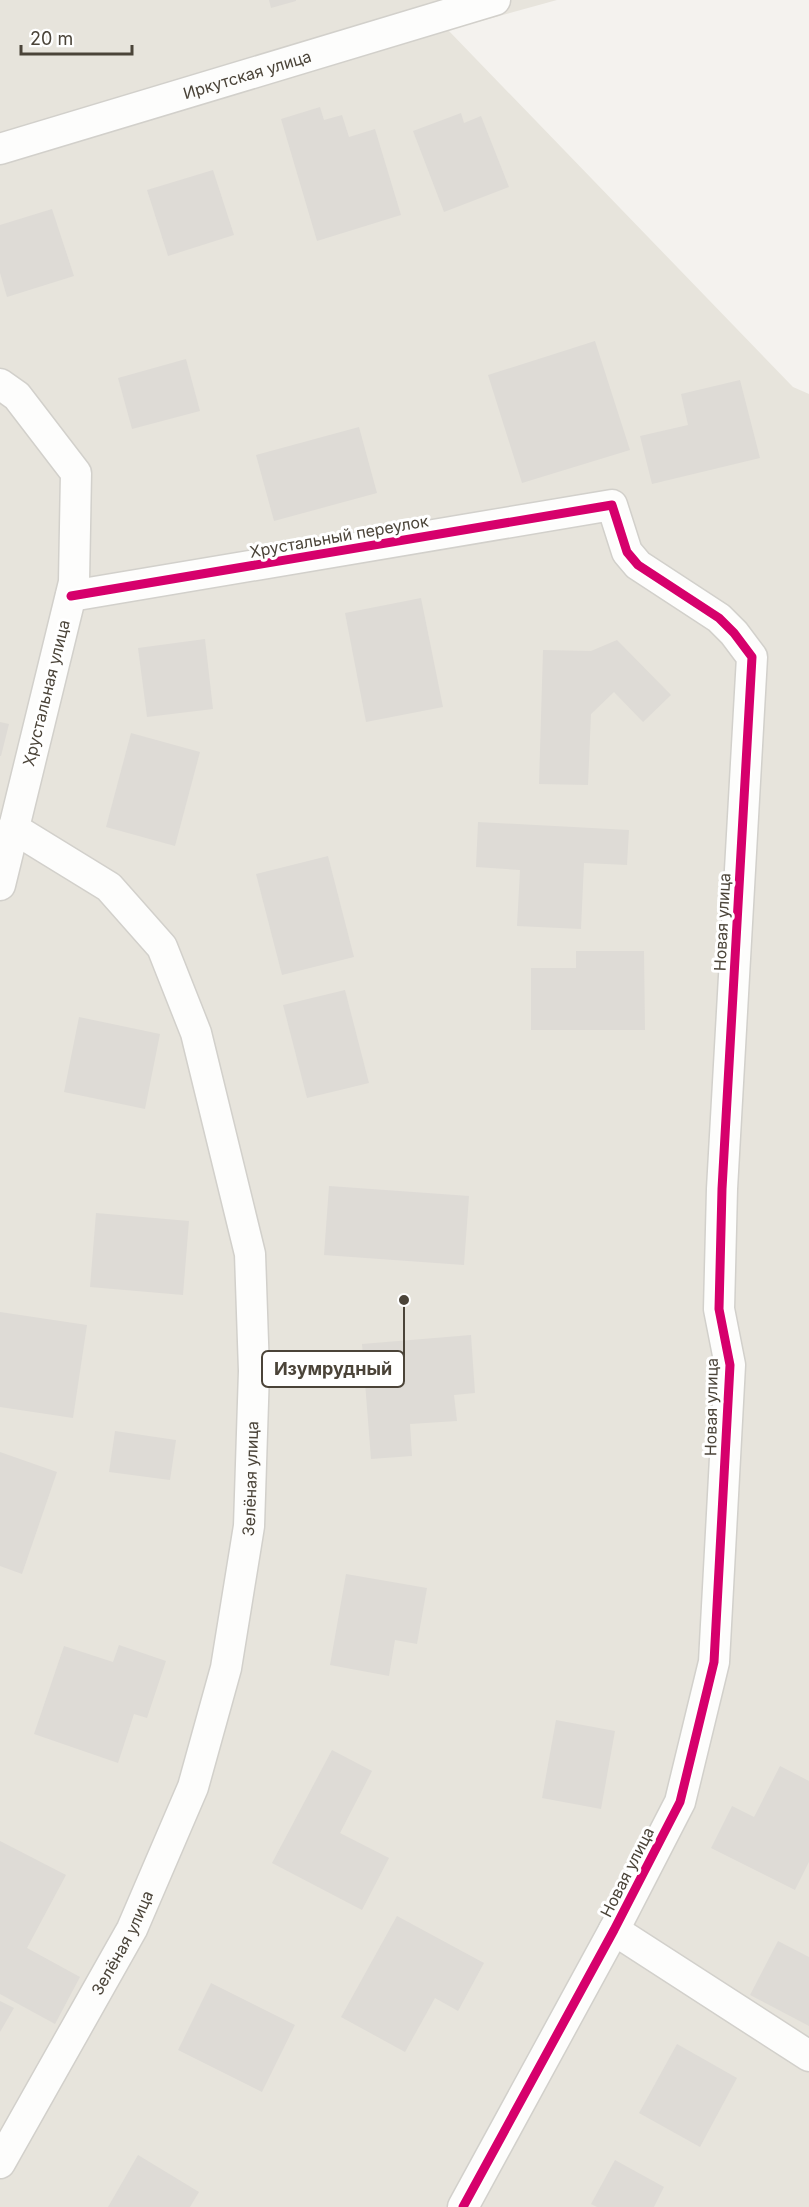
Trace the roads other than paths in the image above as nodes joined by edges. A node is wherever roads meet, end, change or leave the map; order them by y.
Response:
1 (495, 0) edge
2 (0, 148) edge
3 (0, 384) edge
4 (612, 505) joint
5 (71, 596) junction
6 (13, 828) junction
7 (0, 885) edge
8 (614, 1930) junction
9 (809, 2056) edge
10 (0, 2163) edge
11 (463, 2207) edge

1 - 2 street, Иркутская улица
3 - 5 street, Хрустальная улица
4 - 5 street, Хрустальный переулок
4 - 8 street, Новая улица
5 - 6 street, Хрустальная улица
6 - 7 street, Хрустальная улица
6 - 10 street, Зелёная улица
8 - 9 street
8 - 11 street, Новая улица

